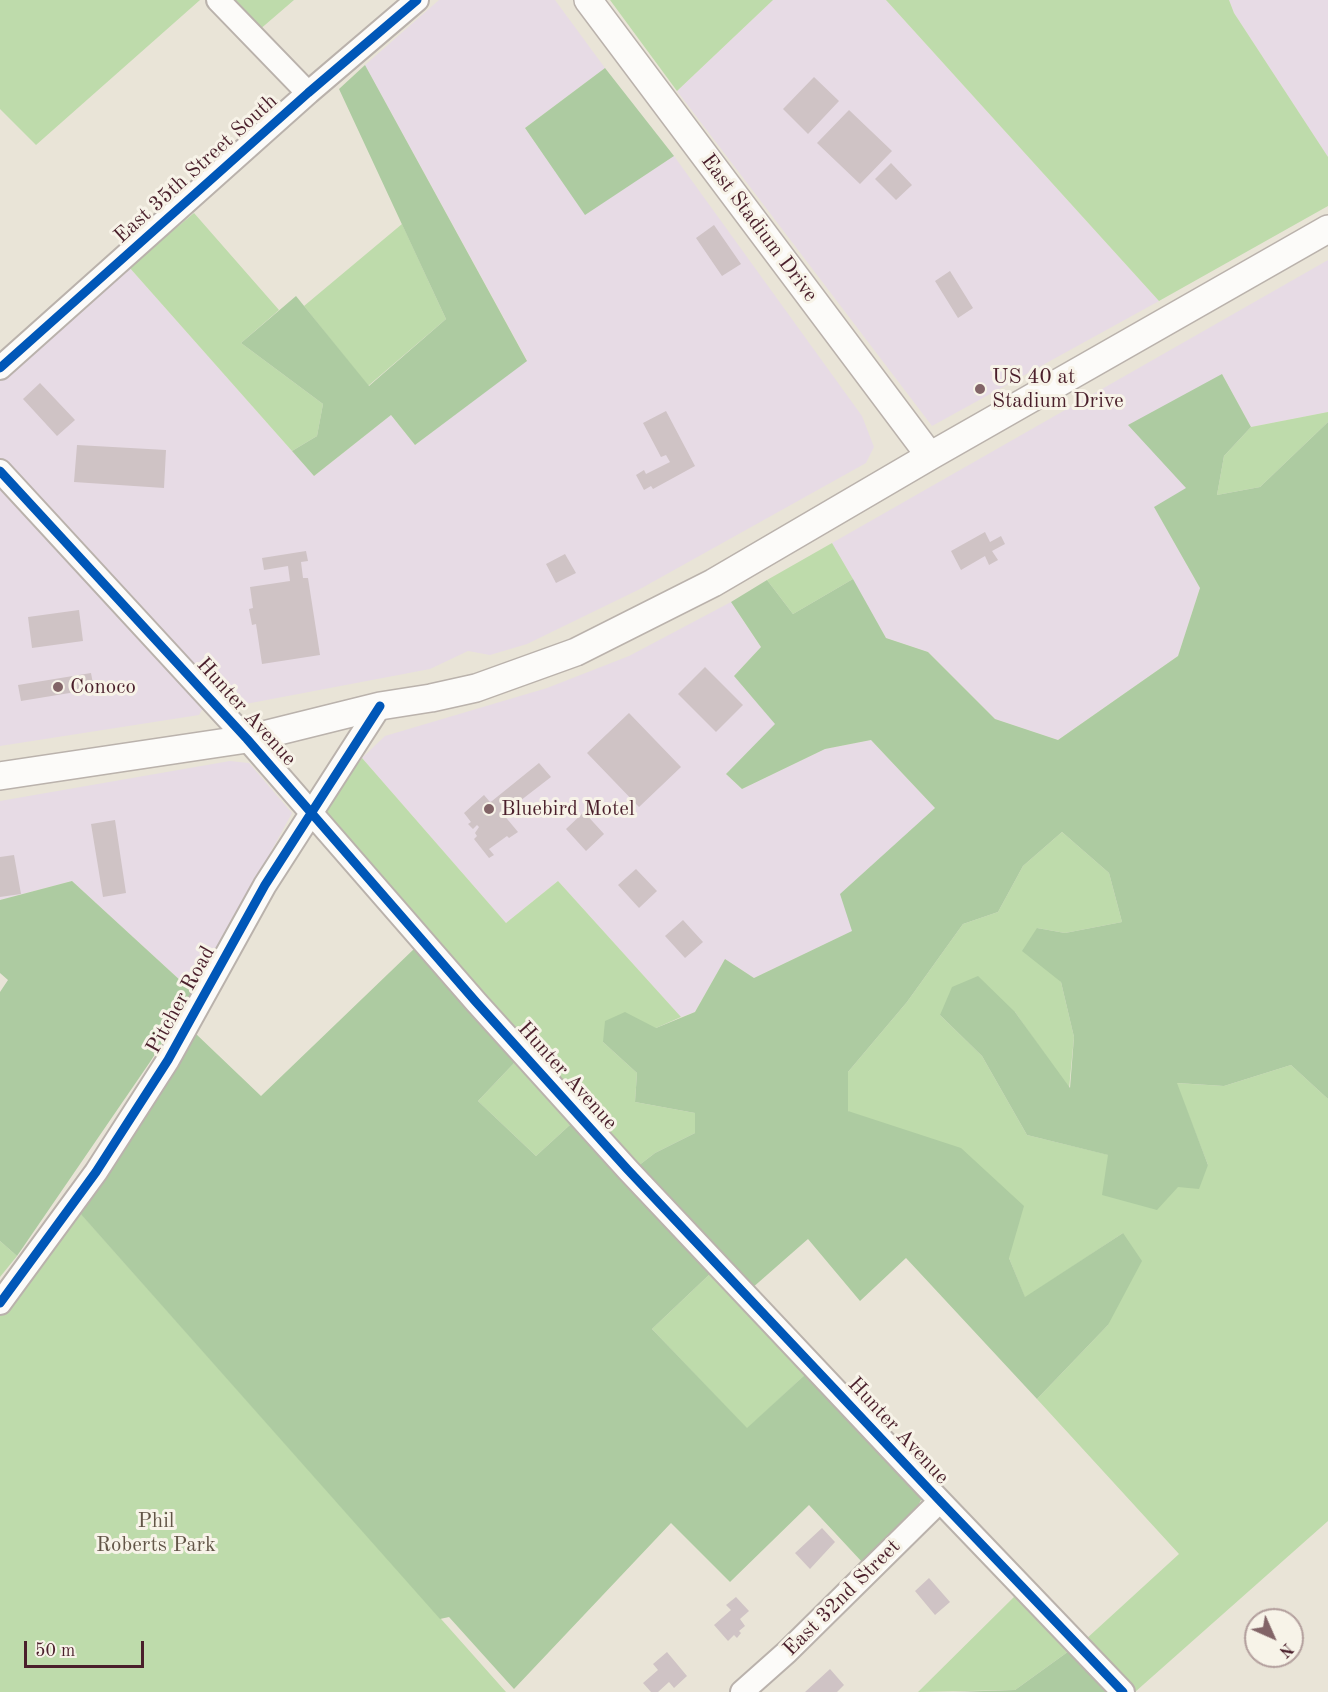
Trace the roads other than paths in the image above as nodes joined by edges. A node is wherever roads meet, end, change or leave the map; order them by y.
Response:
1 (218, 0) edge
2 (417, 0) edge
3 (588, 0) edge
4 (308, 93) junction
5 (1328, 230) edge
6 (0, 368) edge
7 (930, 456) junction
8 (0, 471) edge
9 (380, 706) junction
10 (247, 738) junction
11 (0, 776) edge
12 (312, 814) junction
13 (0, 1303) edge
14 (939, 1501) junction
15 (742, 1692) edge
16 (1123, 1692) edge

1 - 4 street
2 - 4 street, East 35th Street South
3 - 7 main road, East Stadium Drive
4 - 6 street, East 35th Street South
5 - 7 main road
7 - 9 main road
8 - 10 street, Hunter Avenue
9 - 10 main road
9 - 12 street, Pitcher Road
10 - 11 main road
10 - 12 street, Hunter Avenue
12 - 13 street, Pitcher Road
12 - 14 street, Hunter Avenue
14 - 15 street, East 32nd Street
14 - 16 street, Hunter Avenue

